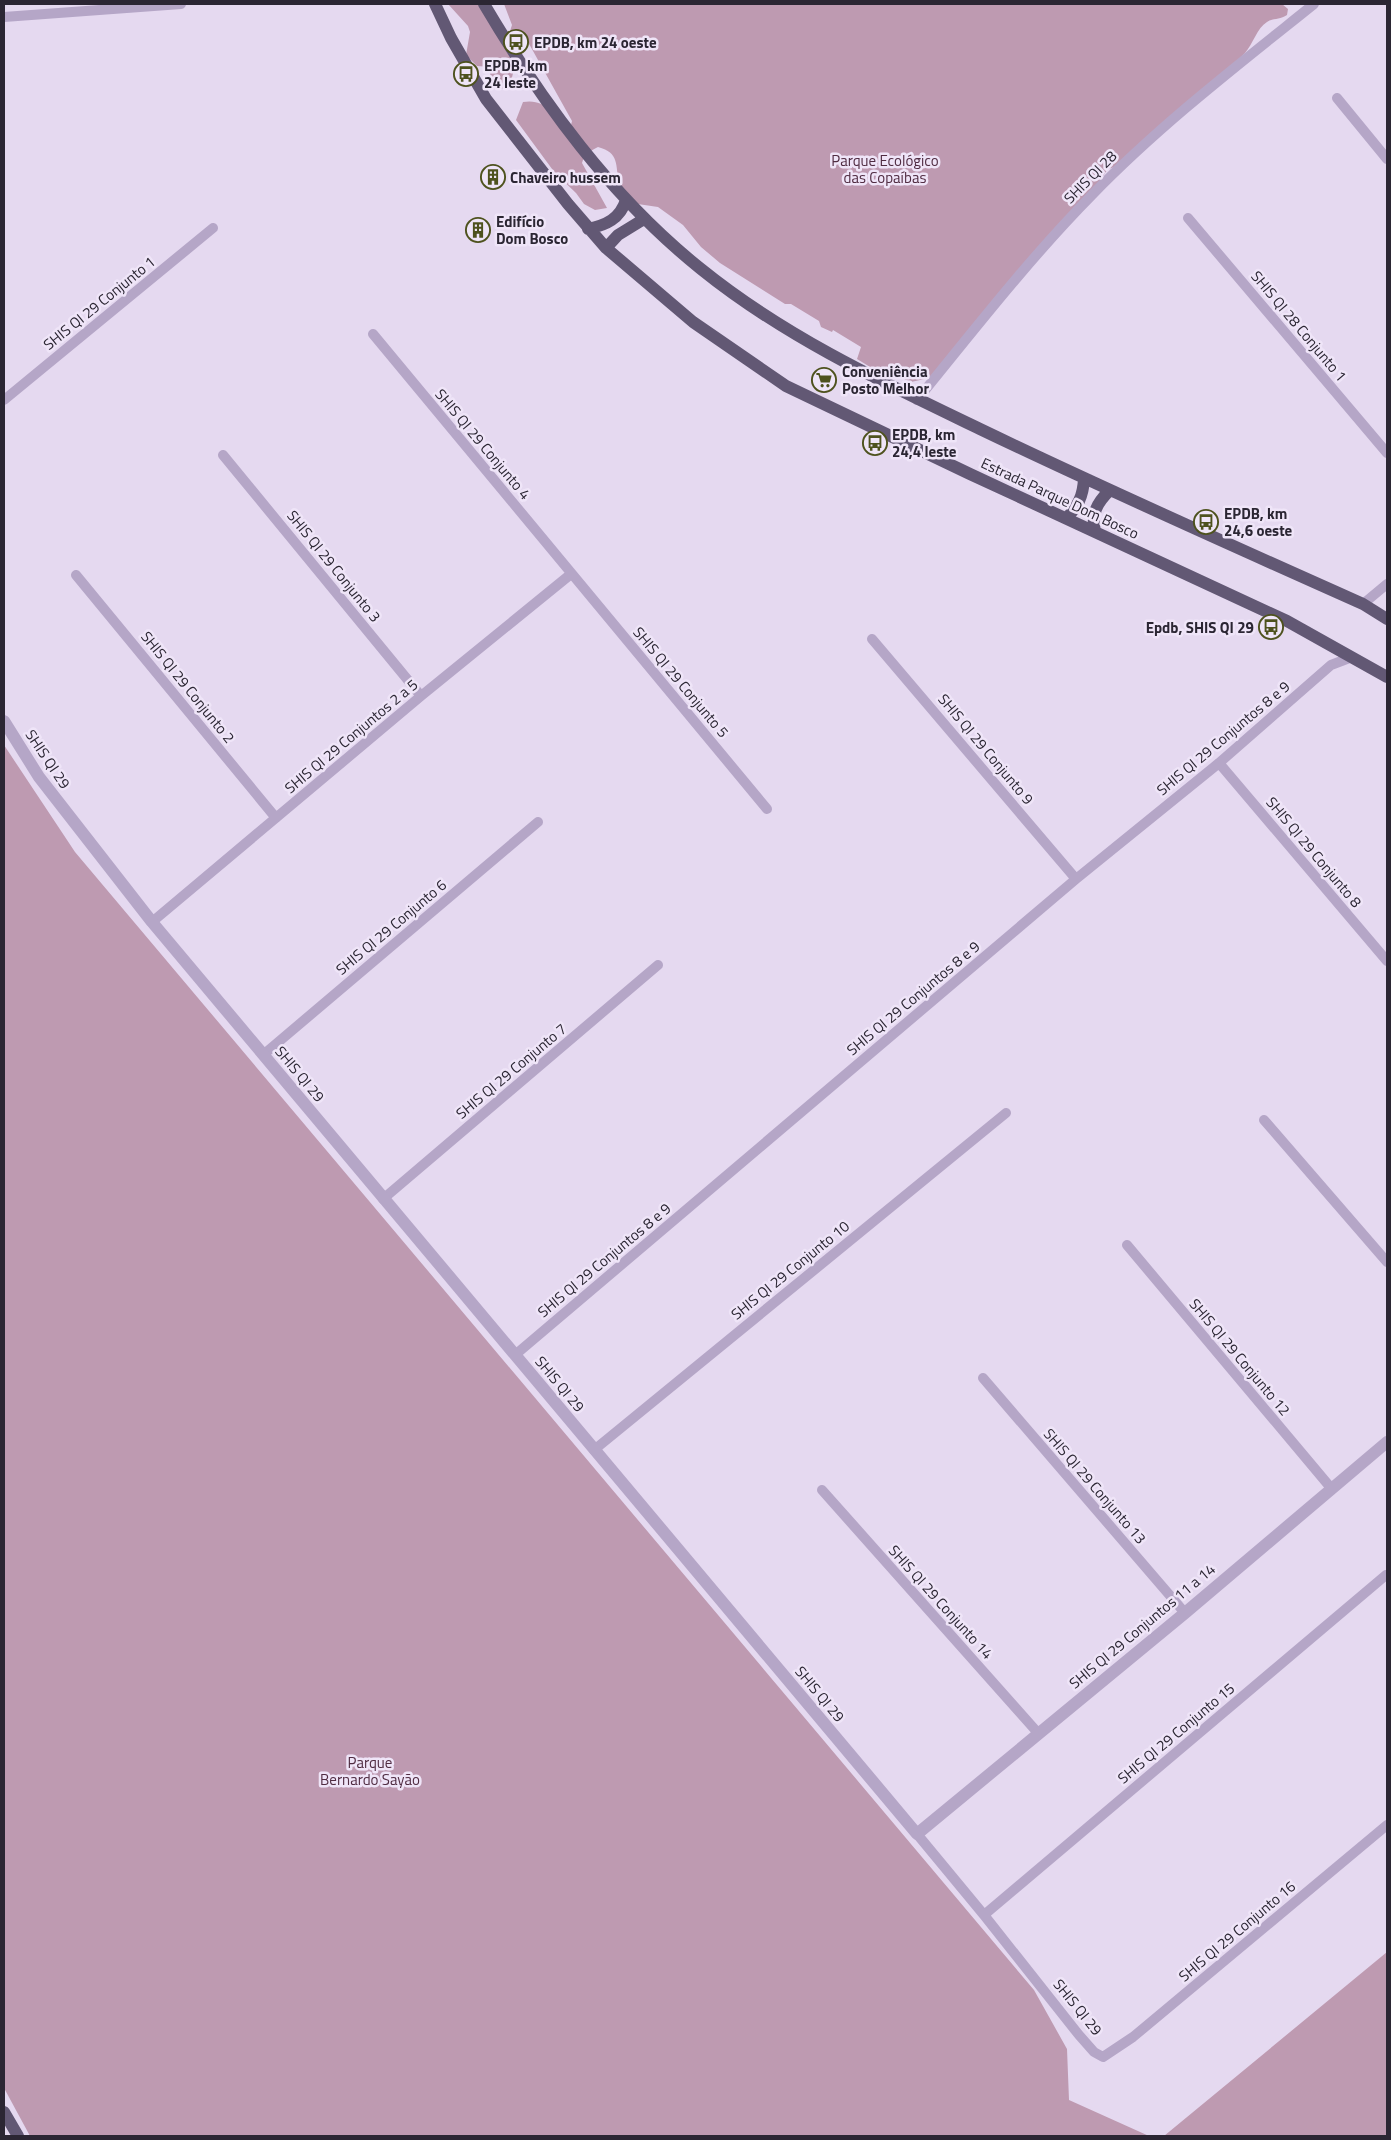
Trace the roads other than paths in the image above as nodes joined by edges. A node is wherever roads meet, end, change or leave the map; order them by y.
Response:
1 (180, 4) edge
2 (435, 4) edge
3 (484, 4) edge
4 (1314, 4) edge
5 (4, 17) edge
6 (1337, 98) dead end
7 (1387, 158) edge
8 (626, 200) junction
9 (1188, 218) dead end
10 (644, 220) junction
11 (213, 228) dead end
12 (588, 229) junction
13 (606, 248) junction
14 (372, 334) dead end
15 (4, 400) edge
16 (917, 400) junction
17 (1387, 453) edge
18 (223, 455) dead end
19 (1084, 479) junction
20 (1109, 491) junction
21 (1067, 518) junction
22 (1095, 532) junction
23 (571, 574) junction
24 (76, 575) dead end
25 (1387, 584) edge
26 (1363, 604) junction
27 (1387, 619) edge
28 (872, 638) dead end
29 (1334, 646) junction
30 (1352, 657) junction
31 (1331, 665) junction
32 (1387, 678) edge
33 (421, 696) junction
34 (4, 721) edge
35 (1219, 763) junction
36 (767, 809) dead end
37 (276, 818) junction
38 (538, 822) dead end
39 (1076, 879) junction
40 (152, 922) junction
41 (1387, 961) edge
42 (658, 965) dead end
43 (263, 1055) junction
44 (1006, 1113) dead end
45 (1264, 1120) dead end
46 (383, 1199) junction
47 (1127, 1245) dead end
48 (1387, 1262) edge
49 (514, 1355) junction
50 (982, 1378) dead end
51 (1387, 1442) edge
52 (594, 1450) junction
53 (1331, 1488) junction
54 (822, 1490) dead end
55 (1386, 1575) edge
56 (1186, 1613) junction
57 (1038, 1733) junction
58 (1387, 1825) edge
59 (917, 1834) junction
60 (984, 1915) junction
61 (1103, 2057) joint
62 (4, 2112) edge
63 (18, 2136) edge

1 - 5 street
2 - 12 main road, Estrada Parque Dom Bosco
3 - 8 main road, Estrada Parque Dom Bosco
4 - 16 street, SHIS QI 28
6 - 7 street
8 - 10 main road, Estrada Parque Dom Bosco
8 - 12 main road
9 - 17 street, SHIS QI 28 Conjunto 1
10 - 13 main road
10 - 16 main road, Estrada Parque Dom Bosco
11 - 15 street, SHIS QI 29 Conjunto 1
12 - 13 main road, Estrada Parque Dom Bosco
13 - 21 main road, Estrada Parque Dom Bosco
14 - 23 street, SHIS QI 29 Conjunto 4
16 - 19 main road, Estrada Parque Dom Bosco
18 - 33 street, SHIS QI 29 Conjunto 3
19 - 20 main road, Estrada Parque Dom Bosco
19 - 21 main road
20 - 22 main road
20 - 26 main road, Estrada Parque Dom Bosco
21 - 22 main road, Estrada Parque Dom Bosco
22 - 29 main road, Estrada Parque Dom Bosco
23 - 33 street, SHIS QI 29 Conjuntos 2 a 5
23 - 36 street, SHIS QI 29 Conjunto 5
24 - 37 street, SHIS QI 29 Conjunto 2
25 - 26 street
26 - 27 main road, Estrada Parque Dom Bosco
28 - 39 street, SHIS QI 29 Conjunto 9
29 - 30 main road, Estrada Parque Dom Bosco
29 - 31 street
30 - 31 street, SHIS QI 29 Conjuntos 8 e 9
30 - 32 main road, Estrada Parque Dom Bosco
31 - 35 street, SHIS QI 29 Conjuntos 8 e 9
33 - 37 street, SHIS QI 29 Conjuntos 2 a 5
34 - 40 street, SHIS QI 29
35 - 39 street, SHIS QI 29 Conjuntos 8 e 9
35 - 41 street, SHIS QI 29 Conjunto 8
37 - 40 street, SHIS QI 29 Conjuntos 2 a 5
38 - 43 street, SHIS QI 29 Conjunto 6
39 - 49 street, SHIS QI 29 Conjuntos 8 e 9
40 - 43 street, SHIS QI 29
42 - 46 street, SHIS QI 29 Conjunto 7
43 - 46 street, SHIS QI 29
44 - 52 street, SHIS QI 29 Conjunto 10
45 - 48 street
46 - 49 street, SHIS QI 29
47 - 53 street, SHIS QI 29 Conjunto 12
49 - 52 street, SHIS QI 29
50 - 56 street, SHIS QI 29 Conjunto 13
51 - 53 street, SHIS QI 29 Conjuntos 11 a 14
52 - 59 street, SHIS QI 29
53 - 56 street, SHIS QI 29 Conjuntos 11 a 14
54 - 57 street, SHIS QI 29 Conjunto 14
55 - 60 street, SHIS QI 29 Conjunto 15
56 - 57 street, SHIS QI 29 Conjuntos 11 a 14
57 - 59 street, SHIS QI 29 Conjuntos 11 a 14
58 - 61 street, SHIS QI 29 Conjunto 16
59 - 60 street, SHIS QI 29
60 - 61 street, SHIS QI 29
62 - 63 main road

